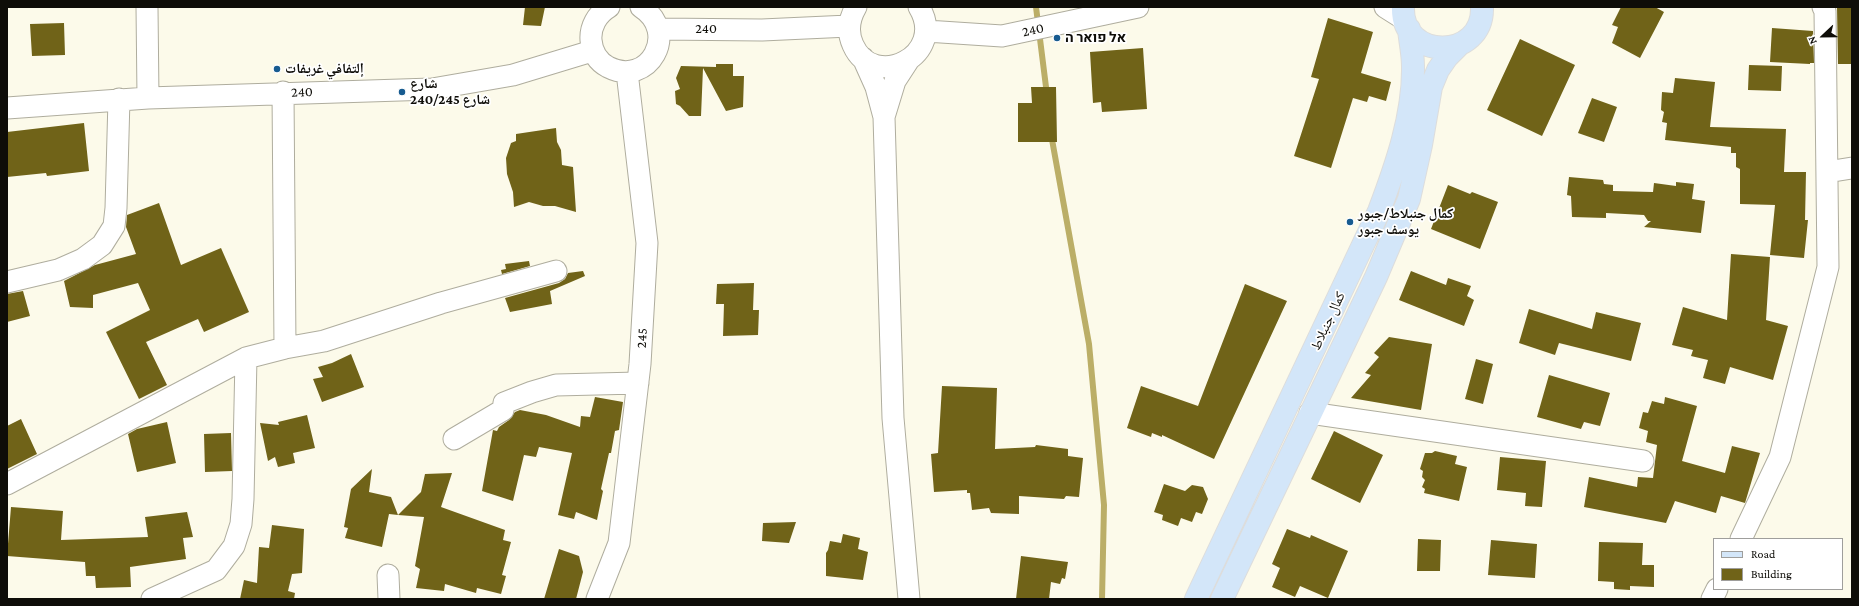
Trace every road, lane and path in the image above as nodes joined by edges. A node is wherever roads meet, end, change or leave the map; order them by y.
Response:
1 (148, 7) edge
2 (609, 7) edge
3 (641, 7) edge
4 (856, 7) edge
5 (918, 7) edge
6 (1138, 7) edge
7 (1385, 7) edge
8 (1823, 7) edge
9 (1483, 10) edge
10 (1405, 18) edge
11 (849, 26) junction
12 (659, 29) junction
13 (926, 31) junction
14 (1458, 46) junction
15 (592, 51) junction
16 (863, 58) junction
17 (908, 61) junction
18 (627, 72) junction
19 (283, 92) junction
20 (148, 98) junction
21 (119, 99) junction
22 (7, 108) edge
23 (884, 117) junction
24 (1852, 168) edge
25 (1827, 172) junction
26 (556, 271) dead end
27 (7, 282) edge
28 (285, 348) junction
29 (246, 358) junction
30 (638, 382) junction
31 (1310, 413) junction
32 (454, 439) dead end
33 (1643, 460) dead end
34 (7, 484) edge
35 (1741, 538) edge
36 (388, 575) dead end
37 (1716, 590) edge
38 (152, 599) edge
39 (389, 599) edge
40 (597, 599) edge
41 (909, 599) edge
42 (1196, 599) edge
43 (1222, 599) edge
44 (1712, 599) edge

1 - 20 street
2 - 15 street
3 - 12 street
4 - 11 street
5 - 13 street
6 - 13 street, 240
7 - 10 street
8 - 25 street
9 - 14 main road, كمال جنبلاط
10 - 14 main road
10 - 42 main road, كمال جنبلاط
11 - 12 street, 240
11 - 16 street
12 - 18 street
13 - 17 street
14 - 31 main road, كمال جنبلاط
15 - 18 street
15 - 19 street, 240
16 - 17 street
16 - 23 street
17 - 23 street
18 - 30 street, 245
19 - 20 street, 240
19 - 28 street
20 - 21 street, 240
21 - 22 street, 240
21 - 27 street
23 - 41 street
24 - 25 street
25 - 35 street
26 - 28 street
28 - 29 street
29 - 34 street
29 - 38 street
30 - 32 street
30 - 40 street, 245
31 - 33 street
31 - 43 main road, كمال جنبلاط
36 - 39 street
37 - 44 street

